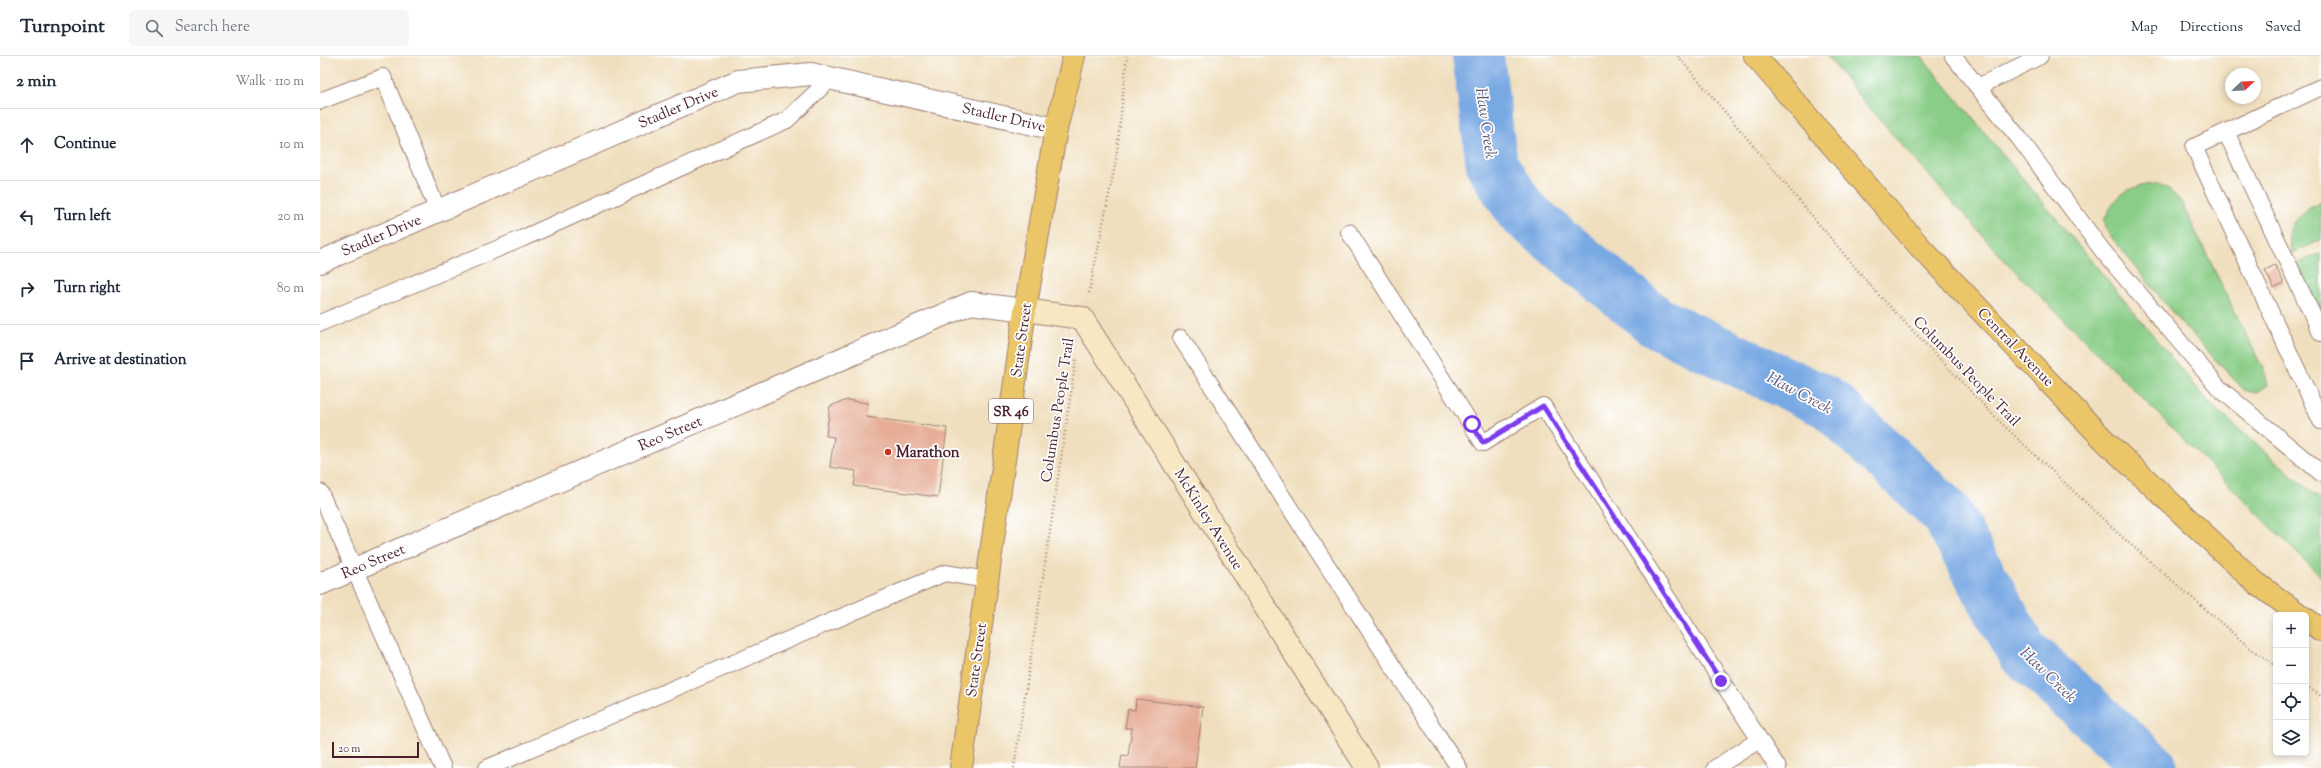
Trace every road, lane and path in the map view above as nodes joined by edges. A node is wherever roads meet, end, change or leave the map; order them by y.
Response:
1 (1074, 56) edge
2 (1127, 56) edge
3 (1678, 56) edge
4 (1755, 56) edge
5 (1953, 56) edge
6 (2040, 56) edge
7 (830, 79) junction
8 (1978, 87) junction
9 (2321, 87) edge
10 (320, 101) edge
11 (1056, 129) junction
12 (2226, 132) junction
13 (438, 211) junction
14 (1349, 232) dead end
15 (320, 262) edge
16 (1025, 310) junction
17 (1082, 318) junction
18 (320, 323) edge
19 (2321, 333) edge
20 (1182, 338) dead end
21 (1076, 358) dead end
22 (2321, 422) edge
23 (2321, 473) edge
24 (320, 492) edge
25 (354, 570) junction
26 (987, 580) junction
27 (320, 584) edge
28 (2296, 612) edge
29 (2309, 621) edge
30 (2321, 630) edge
31 (2273, 664) edge
32 (2309, 688) edge
33 (2321, 696) edge
34 (1759, 740) junction
35 (442, 768) edge
36 (487, 768) edge
37 (961, 768) edge
38 (1014, 768) edge
39 (1367, 768) edge
40 (1459, 768) edge
41 (1715, 768) edge
42 (1778, 768) edge

1 - 11 main road, State Street / SR 46
2 - 17 path, Columbus People Trail
3 - 31 path, Columbus People Trail
4 - 28 main road, Central Avenue
5 - 8 lane
6 - 8 lane
7 - 11 street, Stadler Drive
7 - 13 street, Stadler Drive
7 - 18 lane
8 - 23 lane
9 - 12 lane
10 - 13 lane
11 - 16 main road, State Street / SR 46
12 - 19 lane
12 - 22 lane
13 - 15 street, Stadler Drive
14 - 34 lane
16 - 17 street
16 - 25 street, Reo Street
16 - 26 main road, State Street / SR 46
17 - 39 street, McKinley Avenue
20 - 40 lane
21 - 38 path, Columbus People Trail
24 - 25 lane
25 - 27 street, Reo Street
25 - 35 lane
26 - 36 lane
26 - 37 main road, State Street / SR 46
29 - 30 main road
32 - 33 path
34 - 41 lane
34 - 42 lane

